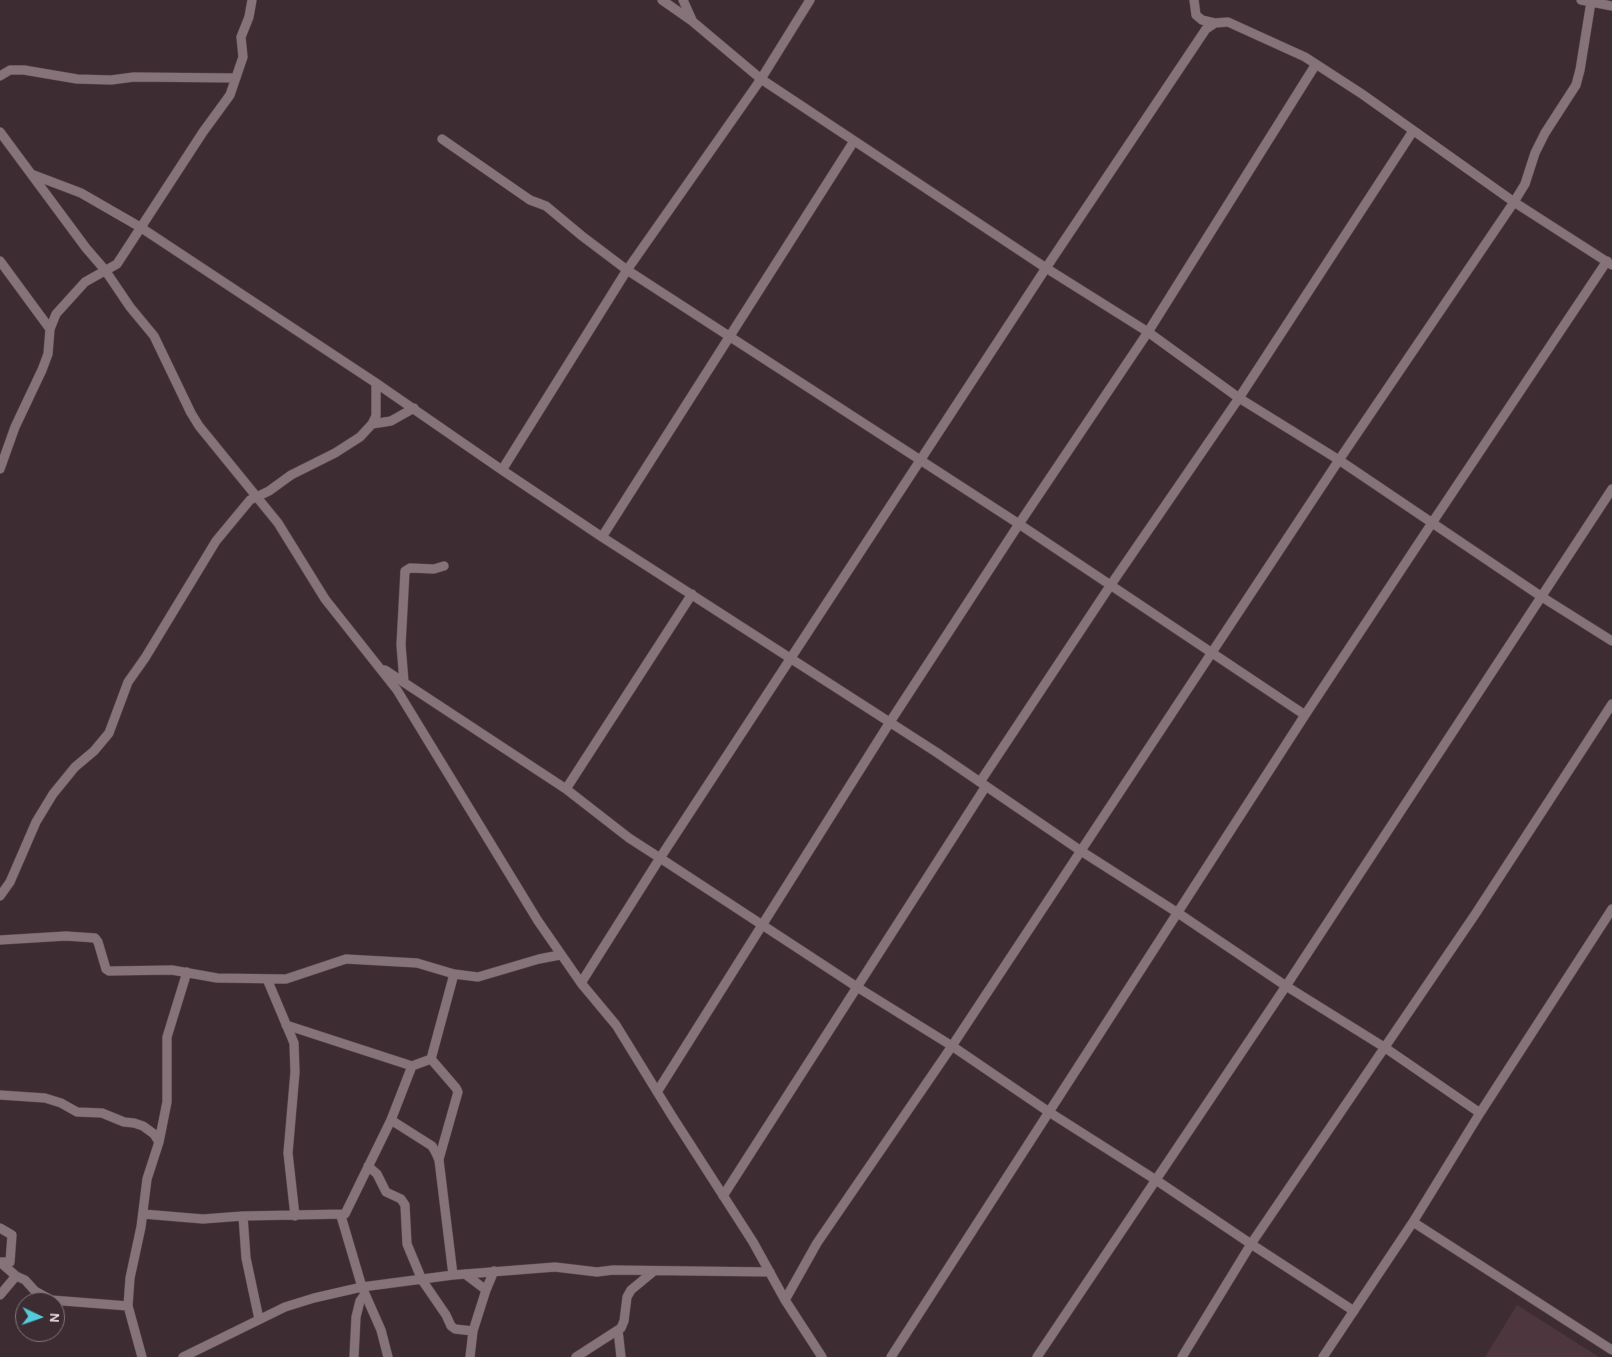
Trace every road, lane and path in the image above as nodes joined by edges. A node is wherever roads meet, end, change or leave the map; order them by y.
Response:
1 (252, 0) edge
2 (662, 0) edge
3 (683, 0) edge
4 (810, 0) edge
5 (1194, 0) edge
6 (1586, 1) edge
7 (1609, 4) edge
8 (692, 21) junction
9 (1215, 23) junction
10 (1316, 64) junction
11 (0, 76) edge
12 (236, 78) junction
13 (761, 79) junction
14 (1413, 131) junction
15 (0, 132) edge
16 (442, 140) dead end
17 (854, 141) junction
18 (31, 174) junction
19 (1514, 202) junction
20 (140, 227) junction
21 (0, 261) edge
22 (1610, 263) edge
23 (1046, 268) junction
24 (105, 270) junction
25 (627, 270) junction
26 (50, 328) junction
27 (1148, 332) junction
28 (730, 337) junction
29 (376, 383) junction
30 (1239, 398) junction
31 (414, 408) junction
32 (372, 424) junction
33 (1338, 460) junction
34 (920, 461) junction
35 (0, 467) edge
36 (502, 470) junction
37 (1612, 489) edge
38 (256, 496) junction
39 (1432, 523) junction
40 (1019, 524) junction
41 (602, 537) junction
42 (444, 566) dead end
43 (1110, 586) junction
44 (692, 594) junction
45 (1542, 597) junction
46 (1612, 641) edge
47 (1212, 653) junction
48 (792, 659) junction
49 (381, 668) junction
50 (404, 682) junction
51 (1612, 704) edge
52 (1306, 715) junction
53 (890, 722) junction
54 (983, 784) junction
55 (566, 789) junction
56 (1081, 852) junction
57 (660, 858) junction
58 (0, 896) edge
59 (1612, 909) edge
60 (1178, 913) junction
61 (762, 925) junction
62 (0, 940) edge
63 (560, 955) junction
64 (187, 972) junction
65 (454, 974) junction
66 (267, 979) junction
67 (581, 983) junction
68 (1286, 986) junction
69 (857, 987) junction
70 (286, 1025) junction
71 (952, 1046) junction
72 (1384, 1047) junction
73 (431, 1059) junction
74 (412, 1066) junction
75 (657, 1092) junction
76 (0, 1095) edge
77 (1049, 1112) junction
78 (1480, 1113) junction
79 (391, 1120) junction
80 (159, 1142) junction
81 (438, 1160) junction
82 (368, 1166) junction
83 (1156, 1180) junction
84 (723, 1196) junction
85 (143, 1214) junction
86 (243, 1216) junction
87 (295, 1216) junction
88 (341, 1216) junction
89 (1413, 1222) junction
90 (0, 1228) edge
91 (1251, 1244) junction
92 (0, 1262) edge
93 (494, 1271) junction
94 (654, 1271) junction
95 (770, 1272) junction
96 (453, 1274) junction
97 (465, 1274) junction
98 (16, 1276) junction
99 (422, 1280) junction
100 (486, 1290) junction
101 (363, 1291) junction
102 (0, 1295) edge
103 (785, 1300) junction
104 (128, 1306) junction
105 (1354, 1311) junction
106 (259, 1319) junction
107 (618, 1330) junction
108 (473, 1331) junction
109 (1612, 1350) edge
110 (142, 1357) edge
111 (183, 1357) edge
112 (354, 1357) edge
113 (388, 1357) edge
114 (470, 1357) edge
115 (576, 1357) edge
116 (621, 1357) edge
117 (822, 1357) edge
118 (891, 1357) edge
119 (1037, 1357) edge
120 (1182, 1357) edge
121 (1323, 1357) edge

1 - 12 street
2 - 8 street
3 - 8 street
4 - 13 street
5 - 9 street
6 - 7 street
6 - 19 street
8 - 13 street
9 - 10 street
9 - 23 street
10 - 14 street
10 - 27 street
11 - 12 street
12 - 20 street
13 - 17 street
13 - 25 street
14 - 19 street
14 - 30 street
15 - 18 street
16 - 25 street
17 - 23 street
17 - 28 street
18 - 20 street
18 - 24 street
19 - 22 street
19 - 33 street
20 - 24 street
20 - 29 street
21 - 26 street
22 - 39 street
23 - 27 street
23 - 34 street
24 - 26 street
24 - 38 street
25 - 28 street
25 - 36 street
26 - 35 street
27 - 30 street
27 - 40 street
28 - 34 street
28 - 41 street
29 - 31 street
29 - 32 street
30 - 33 street
30 - 43 street
31 - 32 street
31 - 36 street
32 - 38 street
33 - 39 street
33 - 47 street
34 - 40 street
34 - 48 street
36 - 41 street
37 - 45 street
38 - 49 street
38 - 58 street
39 - 45 street
39 - 52 street
40 - 43 street
40 - 53 street
41 - 44 street
42 - 50 street
43 - 47 street
43 - 54 street
44 - 48 street
44 - 55 street
45 - 46 street
45 - 68 street
47 - 52 street
47 - 56 street
48 - 53 street
48 - 57 street
49 - 50 street
49 - 63 street
50 - 55 street
51 - 72 street
52 - 60 street
53 - 54 street
53 - 61 street
54 - 56 street
54 - 69 street
55 - 57 street
56 - 60 street
56 - 71 street
57 - 61 street
57 - 67 street
59 - 78 street
60 - 68 street
60 - 77 street
61 - 69 street
61 - 75 street
62 - 64 street
63 - 65 street
63 - 67 street
64 - 66 street
64 - 80 street
65 - 66 street
65 - 73 street
66 - 70 street
67 - 75 street
68 - 72 street
68 - 83 street
69 - 71 street
69 - 84 street
70 - 74 street
70 - 87 street
71 - 77 street
71 - 103 street
72 - 78 street
72 - 91 street
73 - 74 street
73 - 81 street
74 - 79 street
75 - 84 street
76 - 80 street
77 - 83 street
77 - 118 street
78 - 89 street
79 - 81 street
79 - 82 street
80 - 85 street
81 - 96 street
82 - 88 street
82 - 99 street
83 - 91 street
83 - 119 street
84 - 95 street
85 - 86 street
85 - 104 street
86 - 87 street
86 - 106 street
87 - 88 street
88 - 101 street
89 - 105 street
89 - 109 street
90 - 92 street
91 - 105 street
91 - 120 street
92 - 98 street
93 - 94 street
93 - 97 street
93 - 100 street
94 - 95 street
94 - 107 street
95 - 103 street
96 - 97 street
96 - 99 street
97 - 100 street
98 - 102 street
98 - 104 street
99 - 101 street
99 - 108 street
100 - 108 street
101 - 106 street
101 - 112 street
101 - 113 street
103 - 117 street
104 - 110 street
105 - 121 street
106 - 111 street
107 - 115 street
107 - 116 street
108 - 114 street

